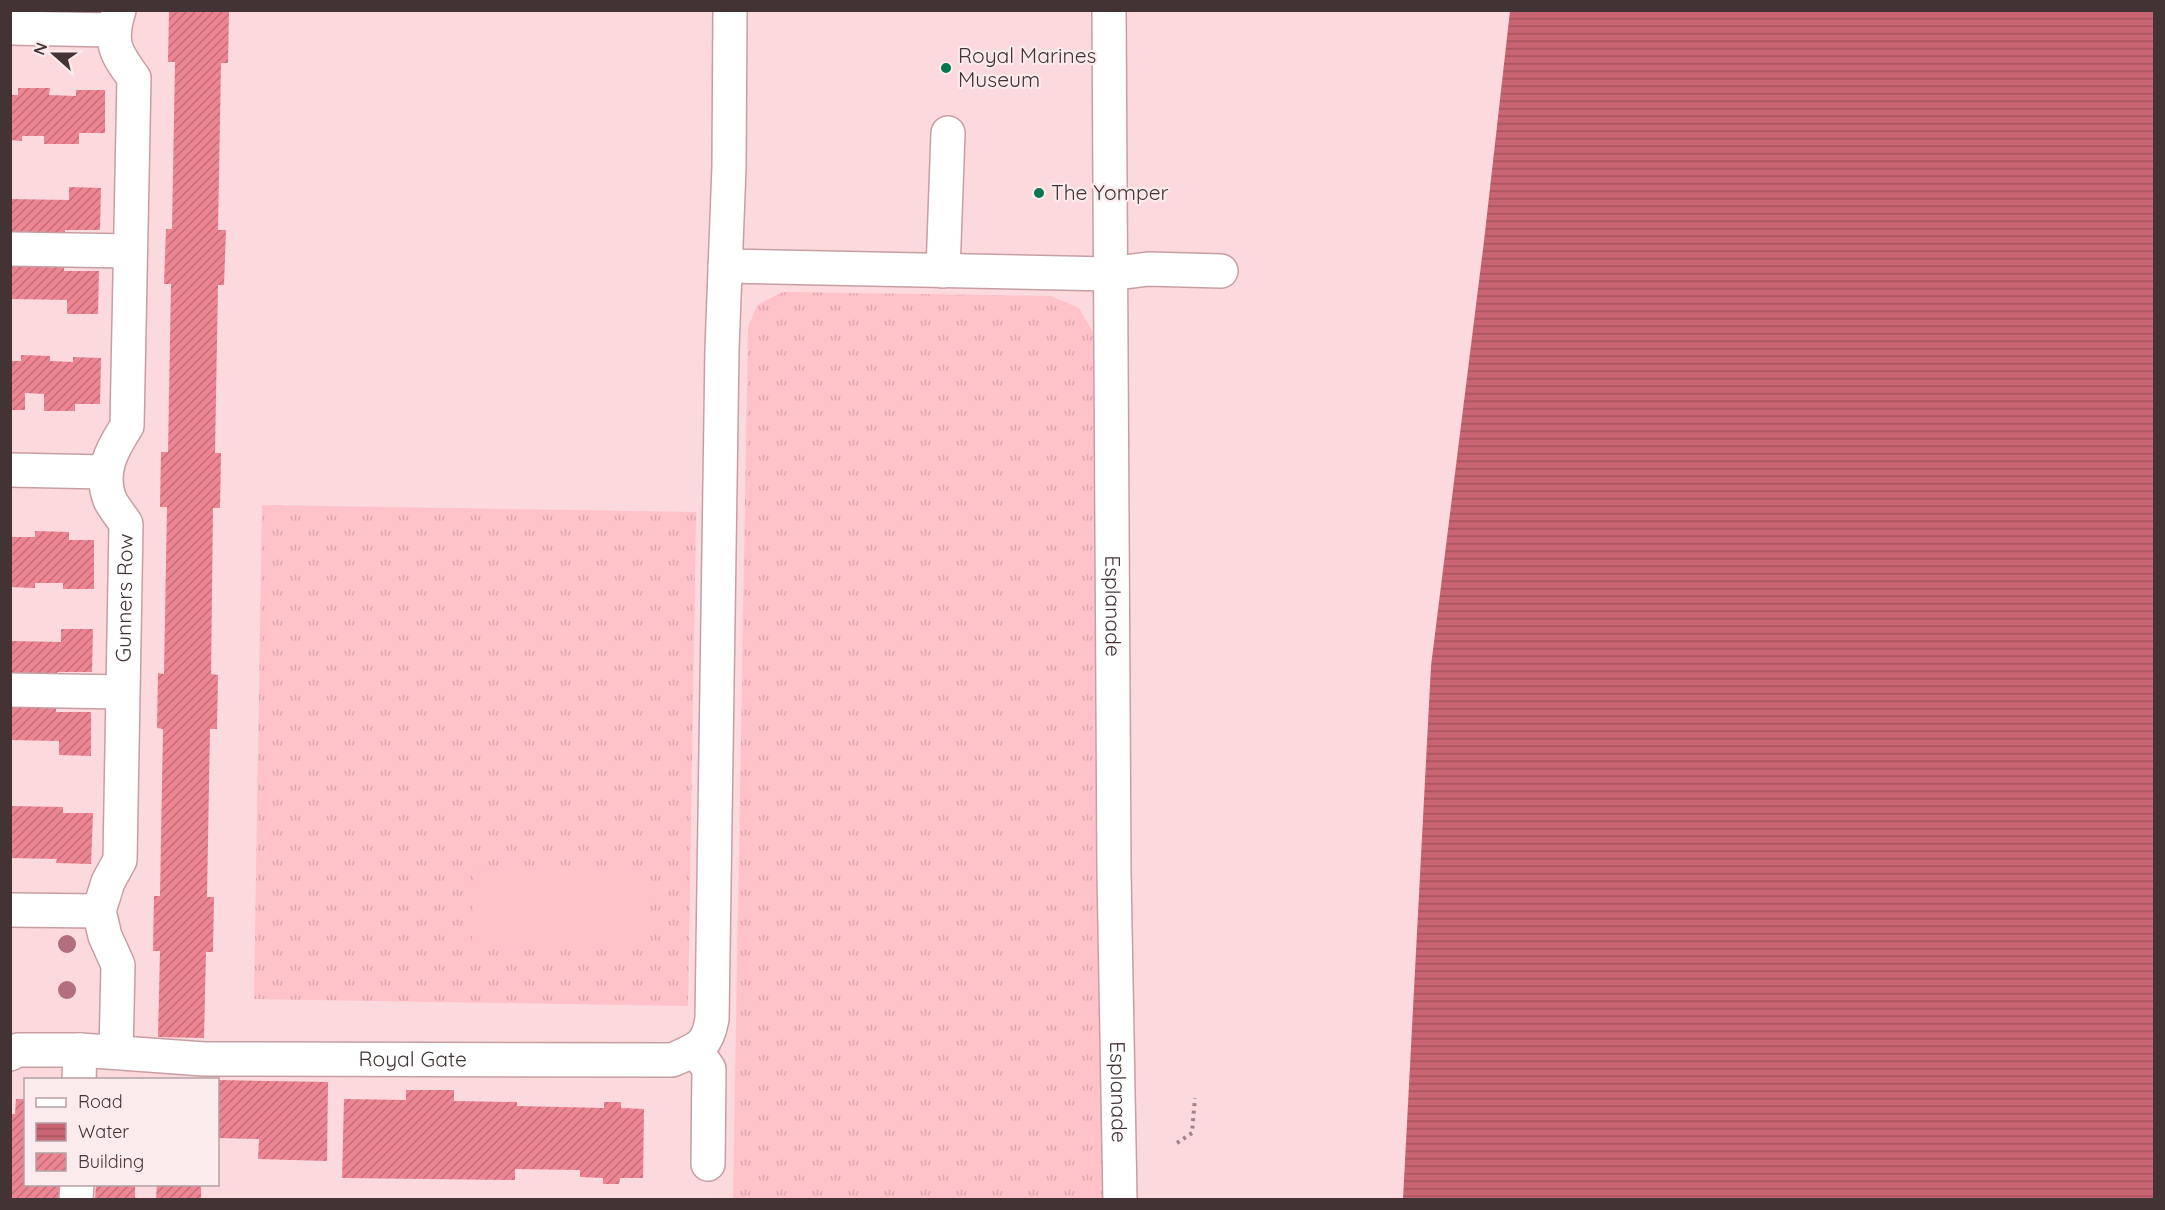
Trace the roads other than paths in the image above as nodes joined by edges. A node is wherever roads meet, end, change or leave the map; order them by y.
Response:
1 (730, 10) edge
2 (1109, 10) edge
3 (116, 20) edge
4 (10, 28) edge
5 (948, 133) dead end
6 (10, 249) edge
7 (130, 250) junction
8 (725, 266) junction
9 (943, 271) junction
10 (1221, 271) dead end
11 (1110, 274) junction
12 (10, 470) edge
13 (105, 472) junction
14 (10, 690) edge
15 (122, 692) junction
16 (10, 910) edge
17 (99, 911) junction
18 (696, 1050) junction
19 (116, 1052) junction
20 (10, 1054) edge
21 (79, 1065) edge
22 (708, 1164) dead end
23 (1120, 1200) edge

1 - 8 street
2 - 11 street, Esplanade
3 - 4 street
3 - 7 street
5 - 9 street
6 - 7 street
7 - 13 street
8 - 9 street
8 - 18 street
9 - 11 street
10 - 11 street
11 - 23 street, Esplanade
12 - 13 street
13 - 15 street, Gunners Row
14 - 15 street
15 - 17 street, Gunners Row
16 - 17 street
17 - 19 street
18 - 19 street, Royal Gate
18 - 22 street
19 - 21 street, Royal Gate
20 - 21 street, Royal Gate

